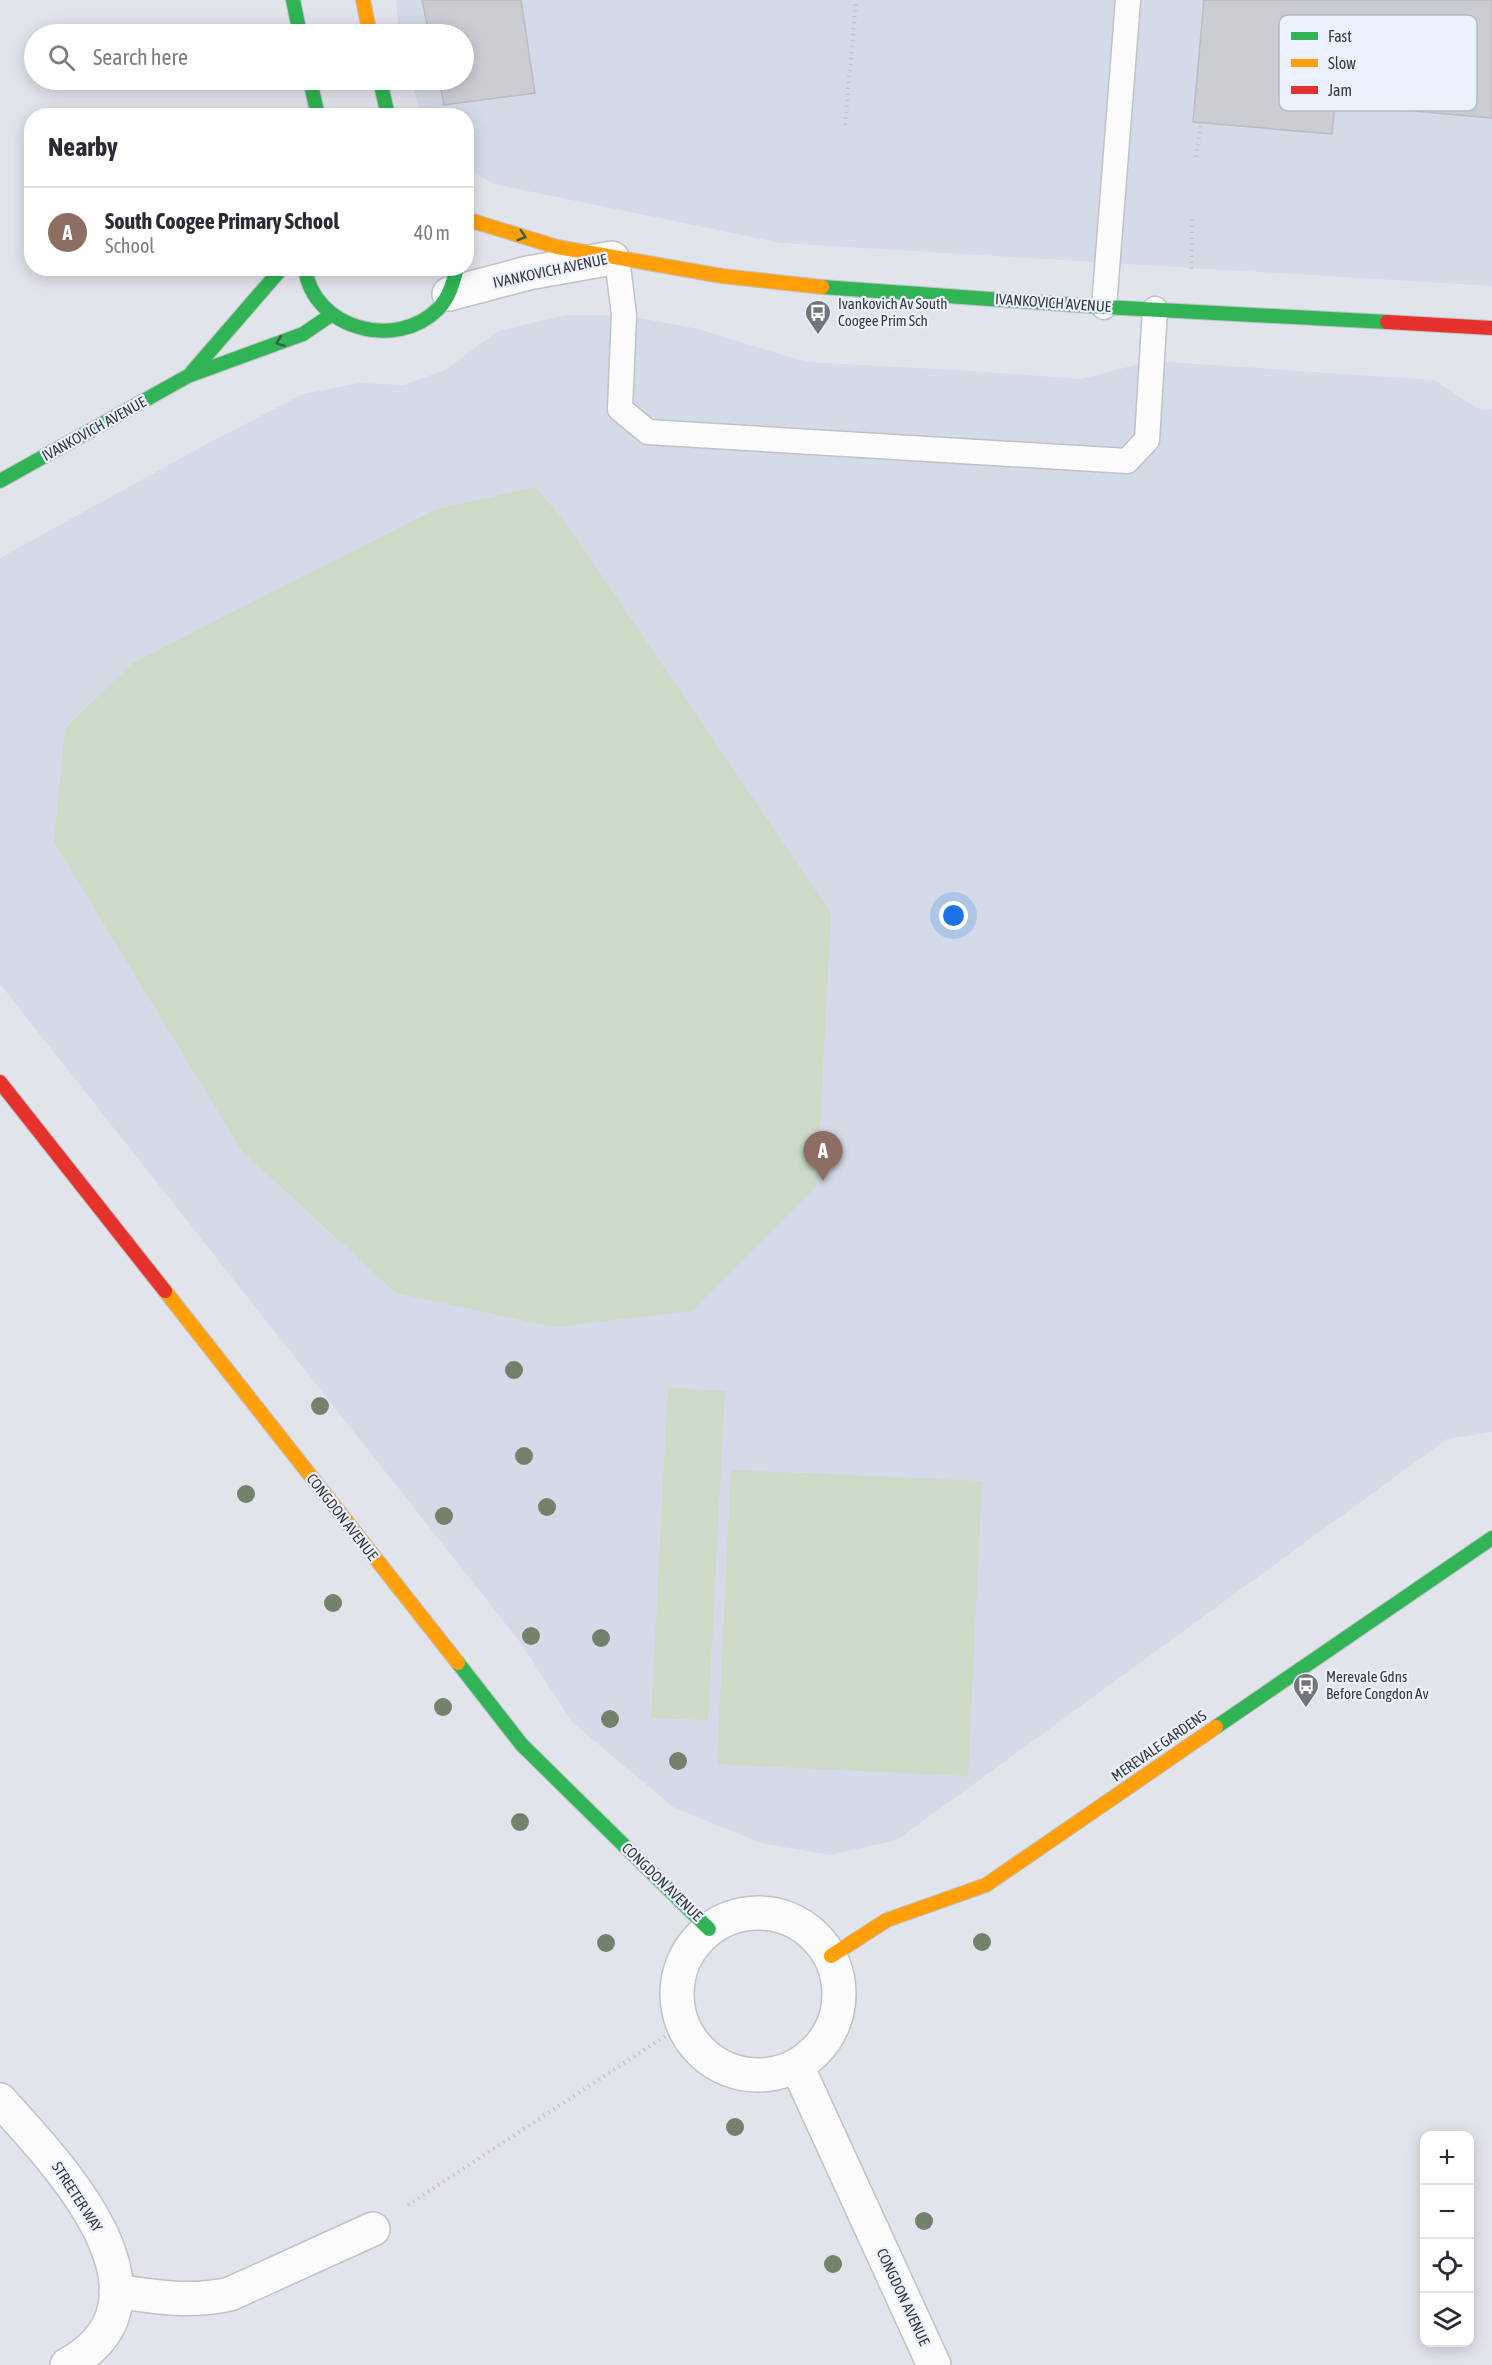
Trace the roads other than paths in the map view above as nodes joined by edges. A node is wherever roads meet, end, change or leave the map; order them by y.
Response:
1 (293, 0) edge
2 (363, 0) edge
3 (1128, 0) edge
4 (298, 24) edge
5 (368, 24) edge
6 (312, 90) edge
7 (382, 90) edge
8 (316, 108) edge
9 (386, 108) edge
10 (474, 221) edge
11 (617, 258) junction
12 (275, 276) edge
13 (308, 276) edge
14 (453, 281) edge
15 (1104, 307) junction
16 (1155, 309) junction
17 (331, 315) junction
18 (1492, 328) edge
19 (189, 376) junction
20 (0, 481) edge
21 (0, 1082) edge
22 (1492, 1538) edge
23 (710, 1929) junction
24 (831, 1956) junction
25 (797, 2066) junction
26 (0, 2100) edge
27 (373, 2229) road end
28 (117, 2291) junction
29 (67, 2365) edge
30 (934, 2365) edge

1 - 4 street
2 - 5 street
3 - 15 lane
6 - 8 street
7 - 9 street
10 -> 11 street, IVANKOVICH AVENUE
11 - 14 street, IVANKOVICH AVENUE
11 - 15 street, IVANKOVICH AVENUE
11 - 16 lane
12 - 19 street, IVANKOVICH AVENUE
13 - 17 street
14 - 17 street
15 - 16 street, IVANKOVICH AVENUE
16 - 18 street, IVANKOVICH AVENUE
17 -> 19 street, IVANKOVICH AVENUE
19 - 20 street, IVANKOVICH AVENUE
21 - 23 street, CONGDON AVENUE
22 - 24 street, MEREVALE GARDENS
23 - 24 street
23 - 25 street
24 - 25 street
25 - 30 street, CONGDON AVENUE
26 - 28 street, STREETER WAY
27 - 28 street
28 - 29 street, STREETER WAY

